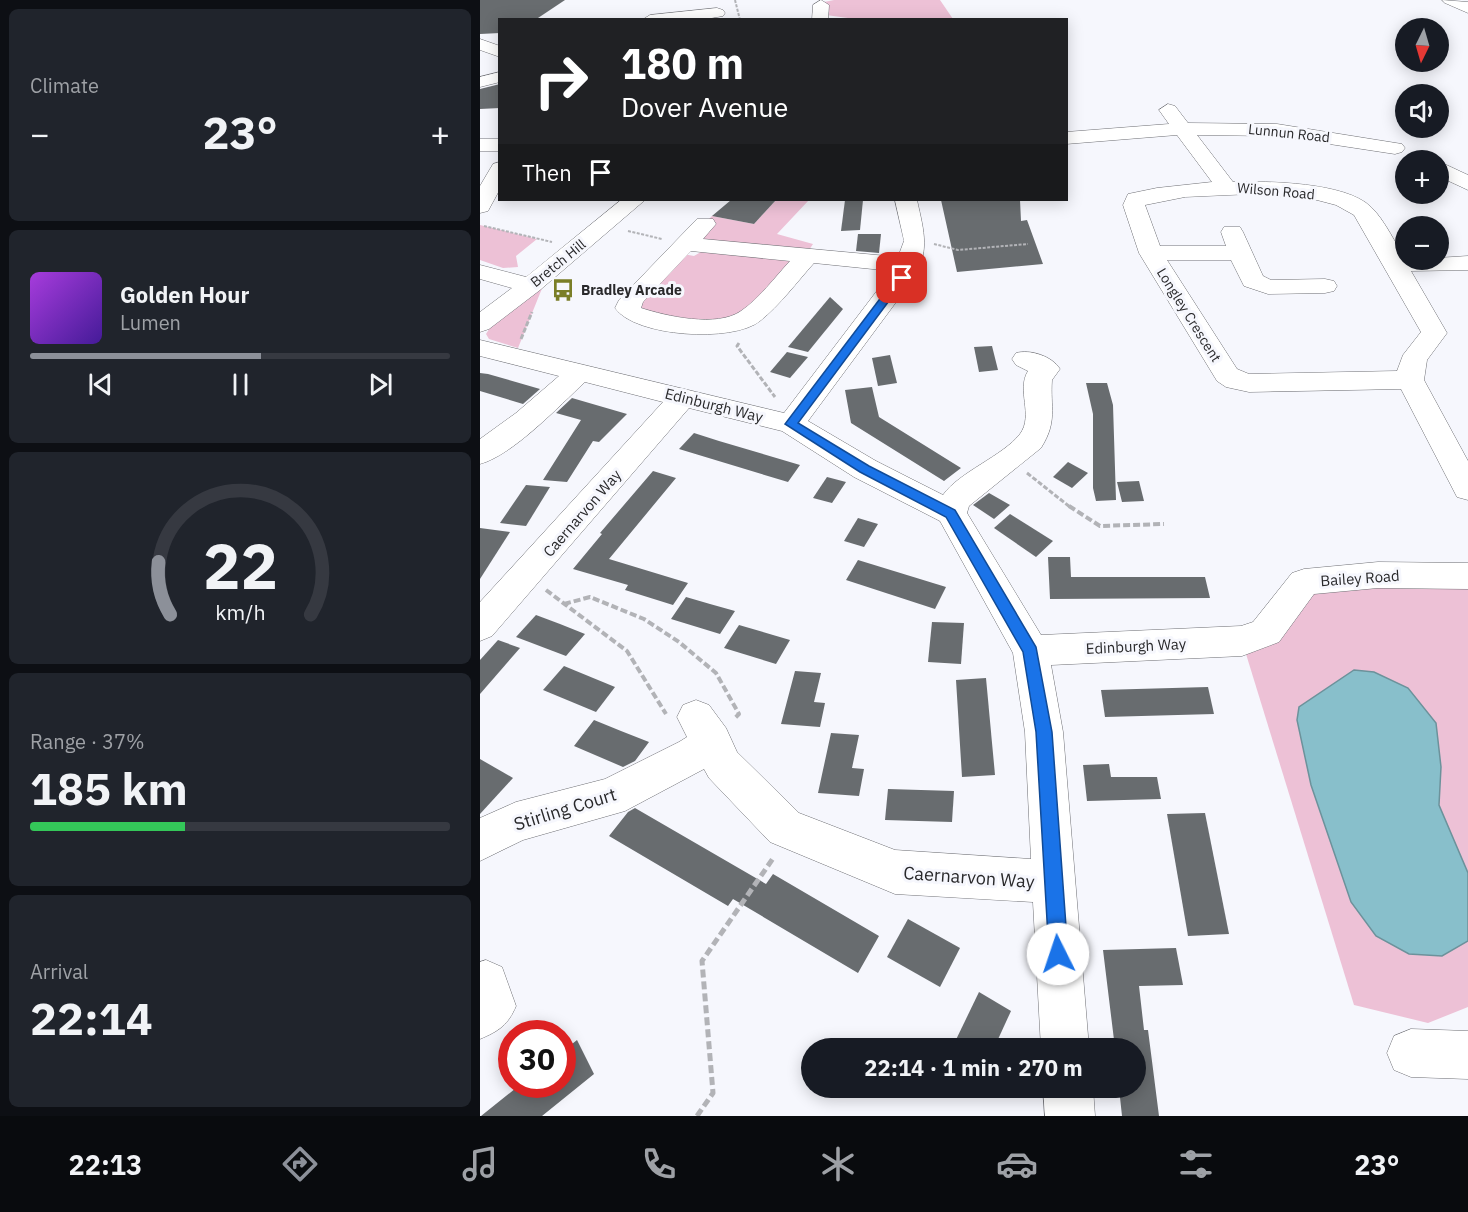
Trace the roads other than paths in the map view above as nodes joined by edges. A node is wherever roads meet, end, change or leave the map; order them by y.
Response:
1 (1450, 0) edge
2 (1468, 8) edge
3 (717, 11) edge
4 (665, 18) edge
5 (498, 78) edge
6 (480, 82) edge
7 (1168, 110) dead end
8 (1182, 129) junction
9 (1068, 138) edge
10 (480, 145) edge
11 (498, 145) edge
12 (1395, 148) dead end
13 (498, 172) edge
14 (1449, 173) edge
15 (1468, 184) edge
16 (1226, 187) junction
17 (633, 201) edge
18 (906, 201) edge
19 (480, 206) edge
20 (705, 224) dead end
21 (1376, 234) junction
22 (1395, 234) edge
23 (686, 244) junction
24 (911, 253) junction
25 (1151, 253) junction
26 (808, 256) junction
27 (1468, 263) edge
28 (1394, 264) junction
29 (480, 272) edge
30 (531, 285) junction
31 (1325, 286) dead end
32 (480, 324) edge
33 (480, 348) edge
34 (1025, 359) dead end
35 (580, 372) junction
36 (1410, 380) junction
37 (682, 398) junction
38 (796, 417) junction
39 (480, 454) edge
40 (1468, 489) edge
41 (951, 513) junction
42 (1468, 576) edge
43 (480, 626) edge
44 (1242, 641) joint
45 (1030, 651) junction
46 (700, 738) joint
47 (480, 840) edge
48 (1053, 882) junction
49 (1064, 1038) edge
50 (1411, 1053) dead end
51 (1468, 1055) edge
52 (1069, 1098) edge
53 (1070, 1116) edge

1 - 2 street
3 - 4 street
5 - 6 street
7 - 8 street
8 - 9 street, Lunnun Road
8 - 12 street, Lunnun Road
8 - 16 street
10 - 11 street
13 - 19 street
14 - 15 street
16 - 21 street, Wilson Road
16 - 25 street, Longley Crescent
17 - 30 street, Bretch Hill
18 - 24 street
20 - 23 street
21 - 22 street
21 - 28 street, Wilson Road
23 - 26 street
23 - 26 street
24 - 26 street
24 - 38 street
25 - 31 street
25 - 36 street, Longley Crescent
27 - 28 street
28 - 36 street, Wilson Road
29 - 30 street
30 - 32 street, Bretch Hill
33 - 35 street, Edinburgh Way
34 - 41 street
35 - 37 street, Edinburgh Way
35 - 39 street
36 - 40 street
37 - 38 street, Edinburgh Way
37 - 43 street, Caernarvon Way
38 - 41 street, Edinburgh Way
41 - 45 street
42 - 44 street, Bailey Road
44 - 45 street, Edinburgh Way
45 - 48 street
46 - 47 street, Stirling Court
46 - 48 street, Caernarvon Way
48 - 49 street
50 - 51 street
52 - 53 street

